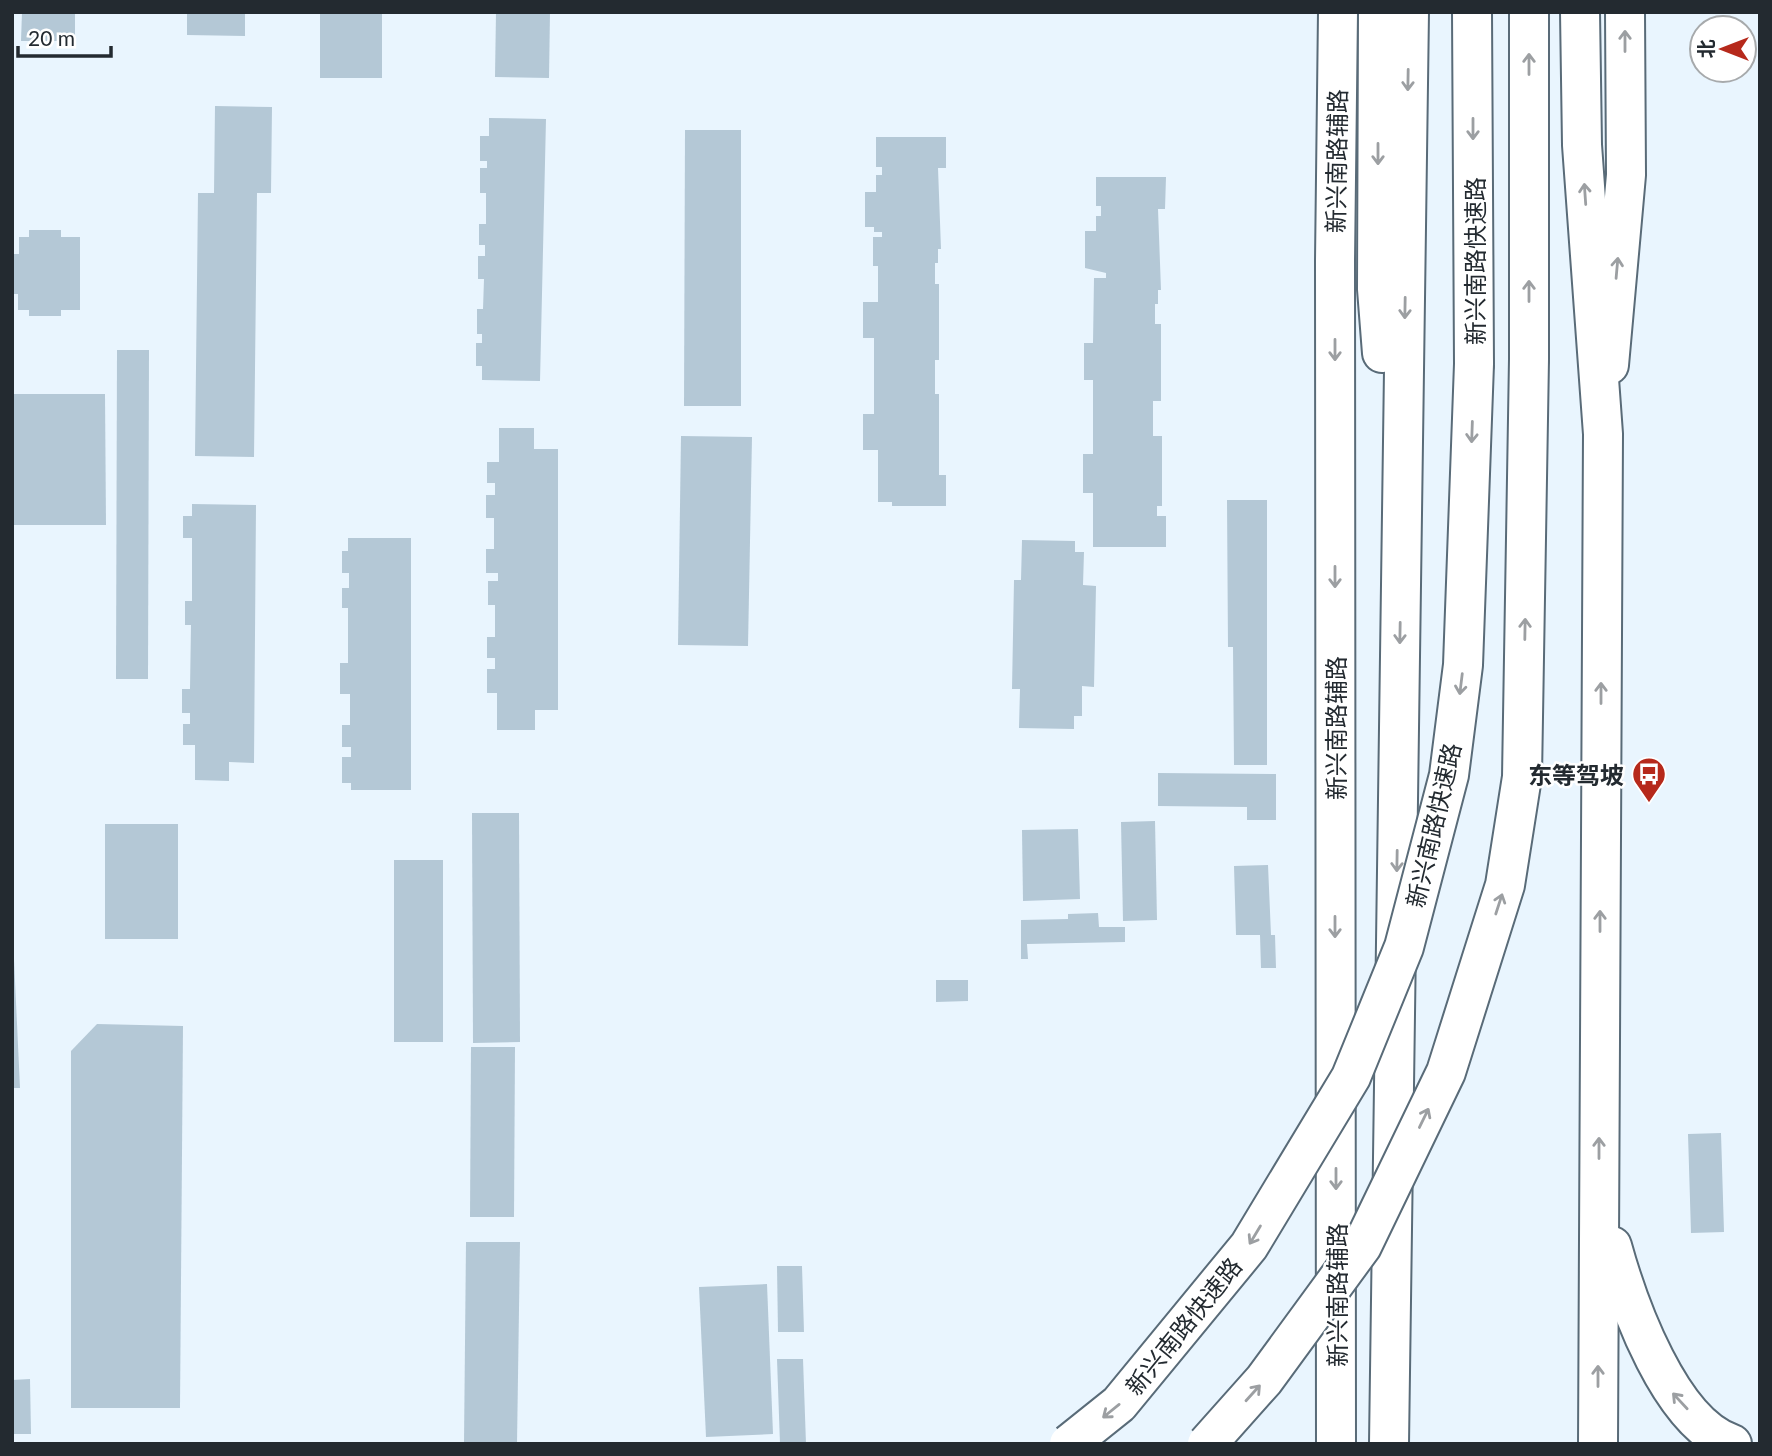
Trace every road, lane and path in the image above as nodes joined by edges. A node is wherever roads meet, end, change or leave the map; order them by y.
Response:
1 (1338, 12) edge
2 (1378, 12) edge
3 (1409, 12) edge
4 (1472, 12) edge
5 (1529, 12) edge
6 (1580, 12) edge
7 (1625, 12) edge
8 (1603, 434) junction
9 (1401, 595) junction
10 (1599, 1196) junction
11 (1069, 1444) edge
12 (1207, 1444) edge
13 (1336, 1444) edge
14 (1389, 1444) edge
15 (1598, 1444) edge
16 (1732, 1444) edge

1 -> 13 main road, 新兴南路辅路
2 -> 9 main road
3 -> 9 main road
4 -> 11 main road, 新兴南路快速路, bridge
12 -> 5 main road, bridge
8 -> 6 main road
8 -> 7 main road
10 -> 8 main road
9 -> 14 main road
15 -> 10 main road
16 -> 10 main road

